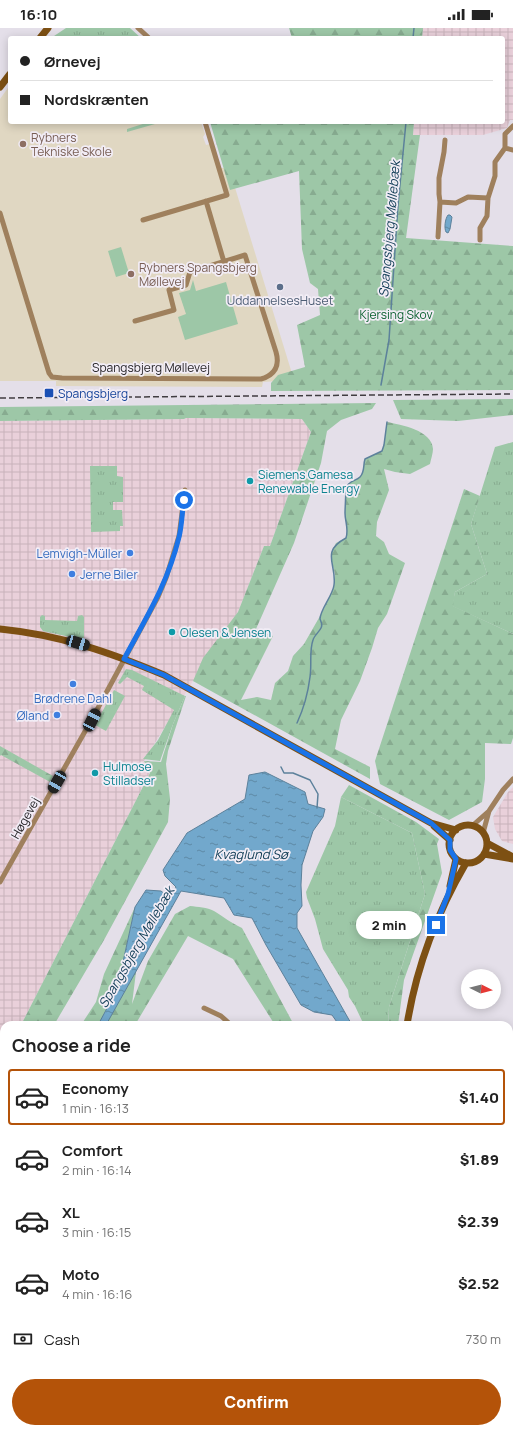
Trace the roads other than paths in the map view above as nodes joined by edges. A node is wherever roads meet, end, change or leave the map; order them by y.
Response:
1 (48, 28) edge
2 (138, 28) edge
3 (42, 36) edge
4 (147, 36) edge
5 (8, 77) edge
6 (0, 87) edge
7 (206, 124) edge
8 (513, 126) edge
9 (445, 140) dead end
10 (505, 148) junction
11 (513, 150) edge
12 (488, 198) junction
13 (206, 201) junction
14 (440, 202) junction
15 (0, 213) edge
16 (142, 220) dead end
17 (438, 237) dead end
18 (480, 240) dead end
19 (224, 262) junction
20 (135, 321) dead end
21 (185, 490) dead end
22 (0, 629) edge
23 (124, 659) junction
24 (513, 779) edge
25 (489, 811) junction
26 (431, 823) junction
27 (472, 826) junction
28 (456, 830) junction
29 (483, 833) junction
30 (450, 840) junction
31 (487, 843) junction
32 (484, 854) junction
33 (513, 858) edge
34 (456, 859) junction
35 (466, 863) junction
36 (0, 882) edge
37 (448, 894) junction
38 (204, 1008) dead end
39 (227, 1021) edge
40 (408, 1021) edge

1 - 3 street
2 - 4 street
5 - 6 street
7 - 13 street
8 - 10 street
9 - 14 street
10 - 11 street
10 - 12 street
12 - 14 street
12 - 18 street
13 - 16 street
13 - 19 street
14 - 17 street
15 - 19 street, Spangsbjerg Møllevej
19 - 20 street, Spangsbjerg Møllevej
21 - 23 street, Høgevej
22 - 23 street
23 - 26 street
23 - 36 street, Høgevej
24 - 25 street
25 - 27 street
25 - 29 street
26 - 28 street
26 - 30 street
27 - 28 street
27 - 29 street
28 - 30 street
29 - 31 street
30 - 34 street
31 - 32 street
31 - 33 street
32 - 33 street
32 - 35 street
34 - 35 street
34 - 37 street
35 - 37 street
37 - 40 street
38 - 39 street

